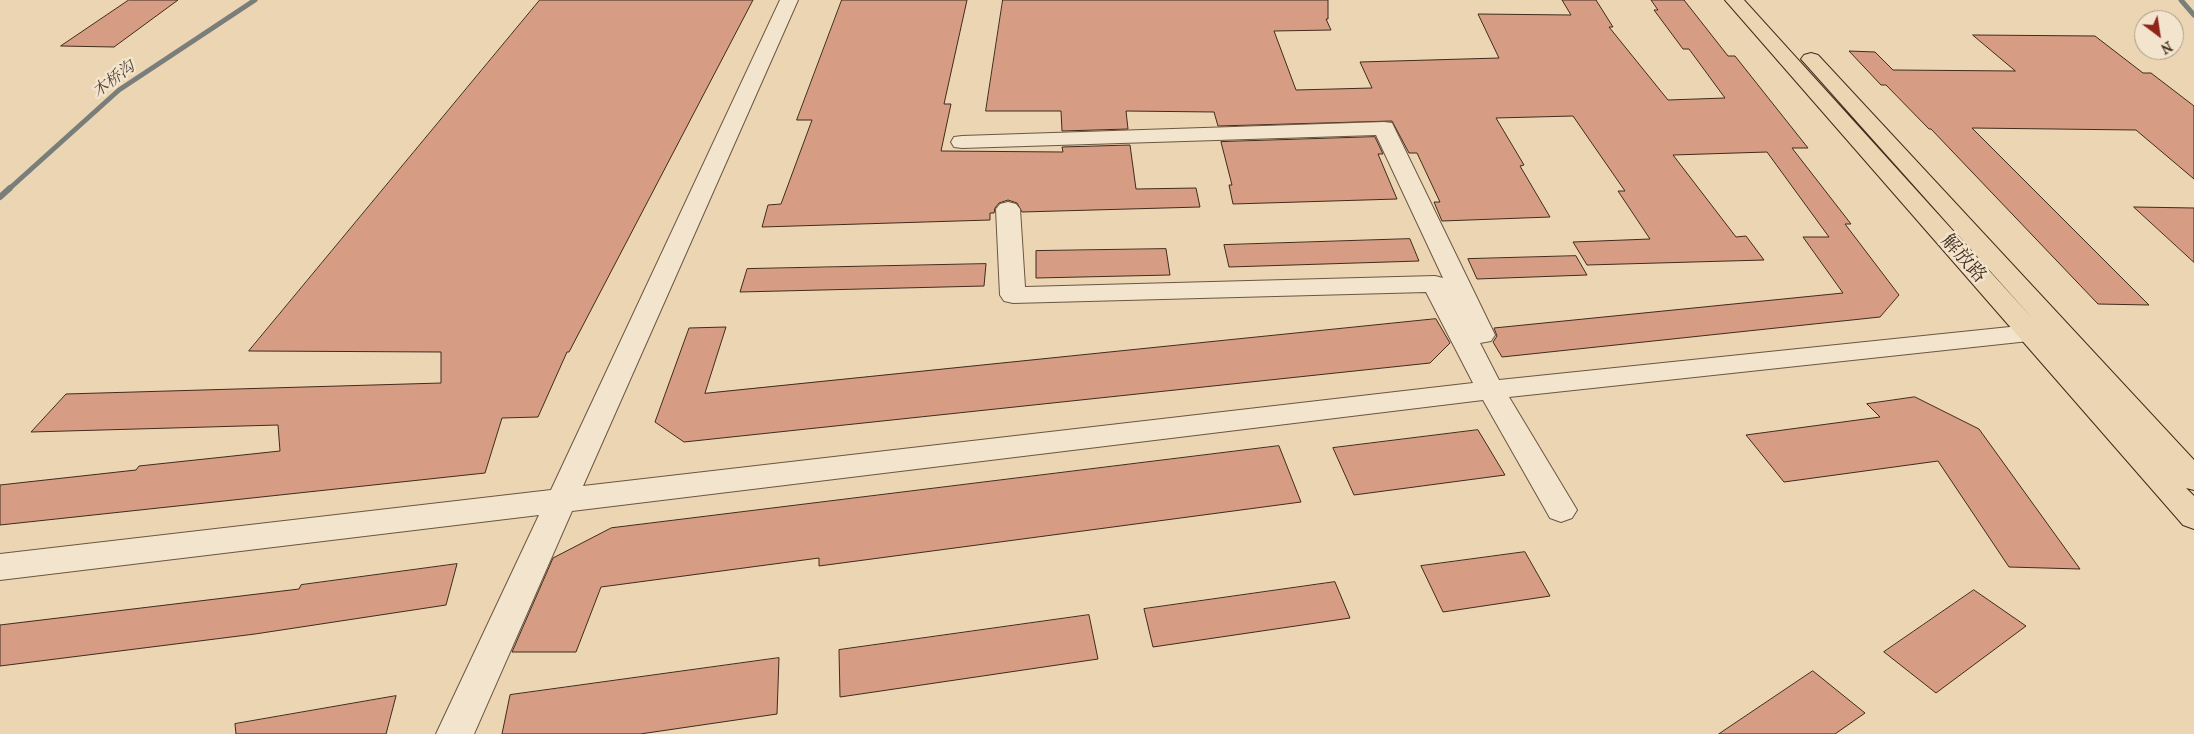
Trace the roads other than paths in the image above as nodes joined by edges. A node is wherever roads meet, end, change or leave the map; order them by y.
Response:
1 (790, 0) edge
2 (1734, 0) edge
3 (1756, 0) edge
4 (962, 142) dead end
5 (1008, 209) dead end
6 (2029, 332) junction
7 (1499, 389) junction
8 (2194, 479) edge
9 (560, 502) junction
10 (1561, 510) dead end
11 (2194, 517) edge
12 (0, 567) edge
13 (455, 734) edge

1 - 9 street
2 - 6 main road, 解放路
3 - 8 main road, 解放路
4 - 7 street
5 - 7 street
6 - 7 street
6 - 11 main road, 解放路
7 - 9 street
7 - 10 street
9 - 12 street
9 - 13 street

